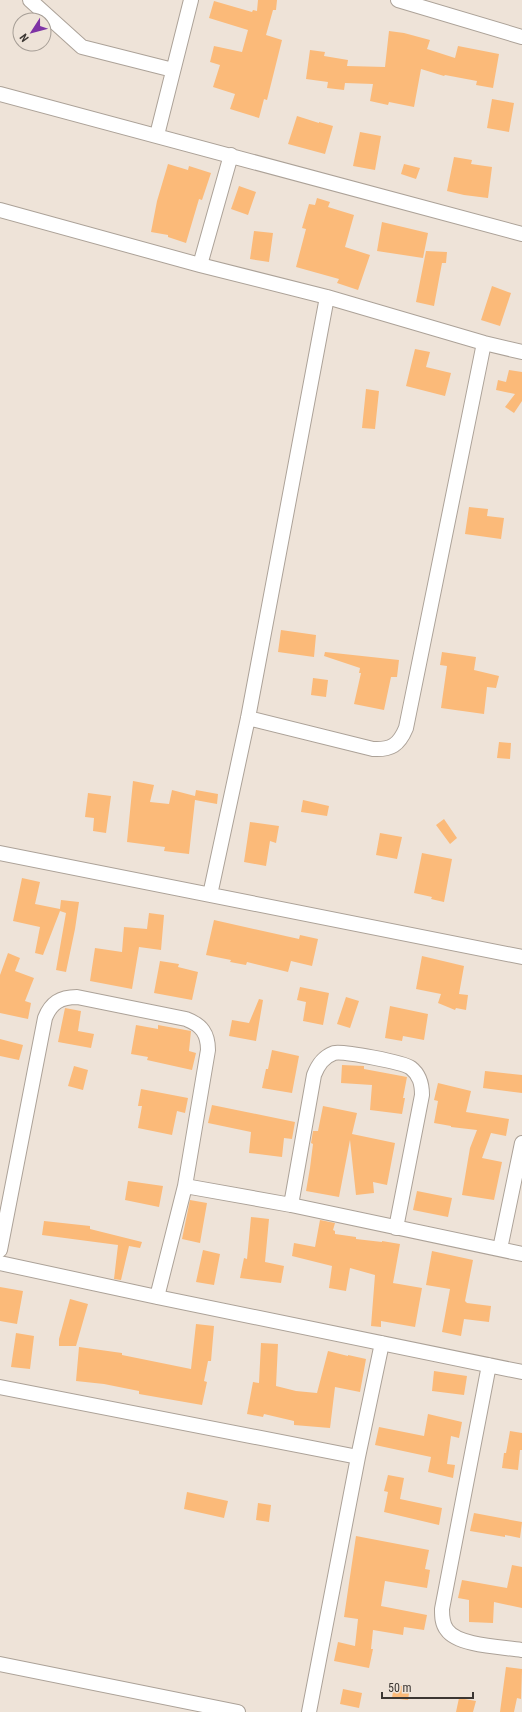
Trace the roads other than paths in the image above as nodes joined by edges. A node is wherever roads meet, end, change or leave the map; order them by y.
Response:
1 (30, 0) edge
2 (191, 0) edge
3 (398, 0) edge
4 (445, 6) edge
5 (522, 37) edge
6 (173, 70) junction
7 (0, 94) edge
8 (157, 135) junction
9 (231, 155) junction
10 (0, 210) edge
11 (522, 234) edge
12 (200, 265) junction
13 (327, 298) junction
14 (484, 343) junction
15 (522, 352) edge
16 (248, 718) junction
17 (0, 853) edge
18 (210, 895) junction
19 (522, 957) edge
20 (522, 1143) edge
21 (185, 1186) junction
22 (291, 1205) junction
23 (396, 1228) junction
24 (500, 1249) junction
25 (0, 1250) edge
26 (522, 1254) edge
27 (0, 1263) edge
28 (157, 1298) junction
29 (382, 1344) junction
30 (489, 1365) junction
31 (522, 1372) edge
32 (0, 1387) edge
33 (358, 1457) junction
34 (522, 1650) edge
35 (0, 1664) edge
36 (238, 1712) edge
37 (309, 1712) edge

1 - 6 street
2 - 6 street
3 - 4 street
4 - 5 street
6 - 8 street
7 - 8 street
8 - 9 street
9 - 11 street
9 - 12 street
10 - 12 street
12 - 13 street
13 - 14 street
13 - 16 street
14 - 15 street
14 - 16 street
16 - 18 street
17 - 18 street
18 - 19 street
20 - 24 street
21 - 22 street
21 - 25 street
21 - 28 street
22 - 23 street
22 - 23 street
23 - 24 street
24 - 26 street
27 - 28 street
28 - 29 street
29 - 30 street
29 - 33 street
30 - 31 street
30 - 34 street
32 - 33 street
33 - 37 street
35 - 36 street

